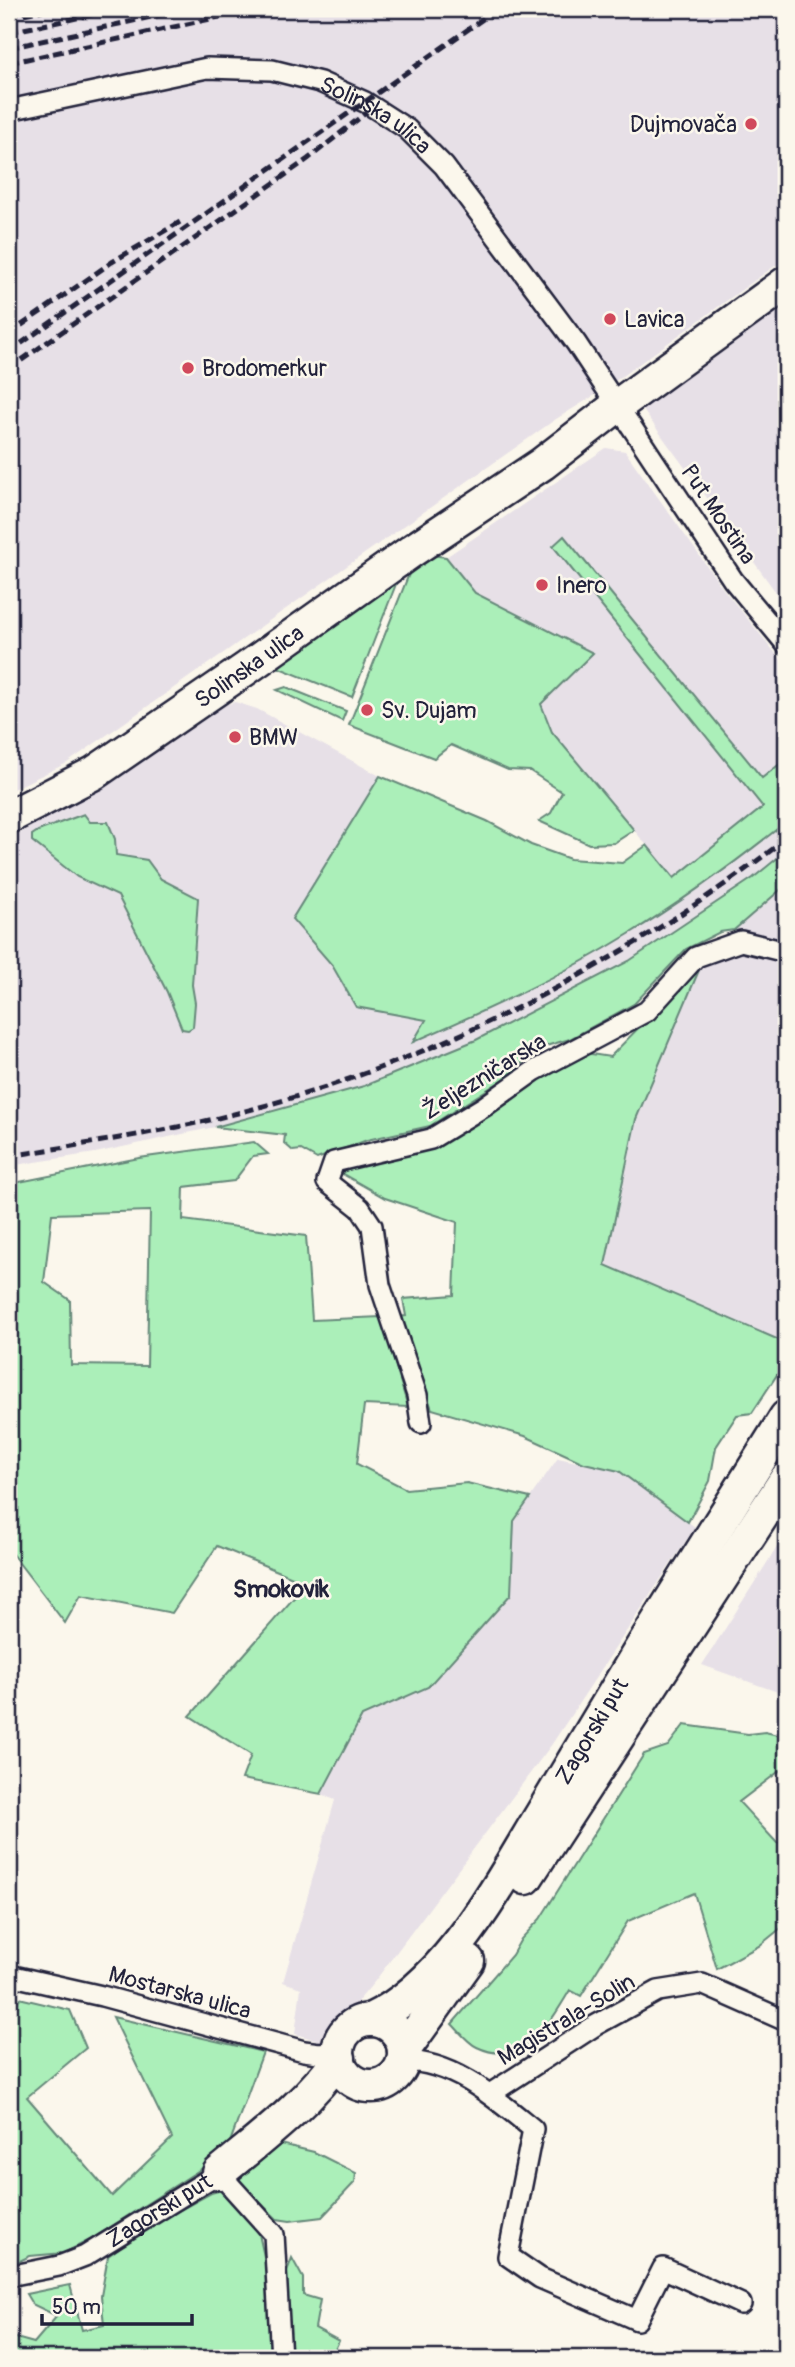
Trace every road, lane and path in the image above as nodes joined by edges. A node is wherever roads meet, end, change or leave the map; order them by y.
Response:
1 (9, 110) edge
2 (786, 283) edge
3 (617, 406) junction
4 (786, 644) edge
5 (9, 817) edge
6 (786, 952) edge
7 (786, 1417) edge
8 (421, 1423) dead end
9 (786, 1479) edge
10 (9, 1975) edge
11 (370, 2020) junction
12 (786, 2021) edge
13 (339, 2055) junction
14 (404, 2056) junction
15 (381, 2084) junction
16 (490, 2094) junction
17 (292, 2113) junction
18 (219, 2173) junction
19 (9, 2276) edge
20 (741, 2304) dead end
21 (281, 2358) edge

1 - 3 street, Solinska ulica
2 - 3 main road, Solinska ulica
3 - 4 street, Put Mostina
3 - 5 main road, Solinska ulica
6 - 8 street, Željezničarska
7 - 11 main road, Zagorski put
9 - 14 main road, Zagorski put
10 - 13 street, Mostarska ulica
11 - 13 main road
11 - 14 main road
12 - 16 street, Magistrala-Solin
13 - 15 main road
13 - 17 main road, Zagorski put
14 - 15 main road
14 - 16 street, Magistrala-Solin
15 - 17 main road, Zagorski put
16 - 20 street, Magistrala-Solin
17 - 18 main road, Zagorski put
18 - 19 street, Zagorski put
18 - 21 street

